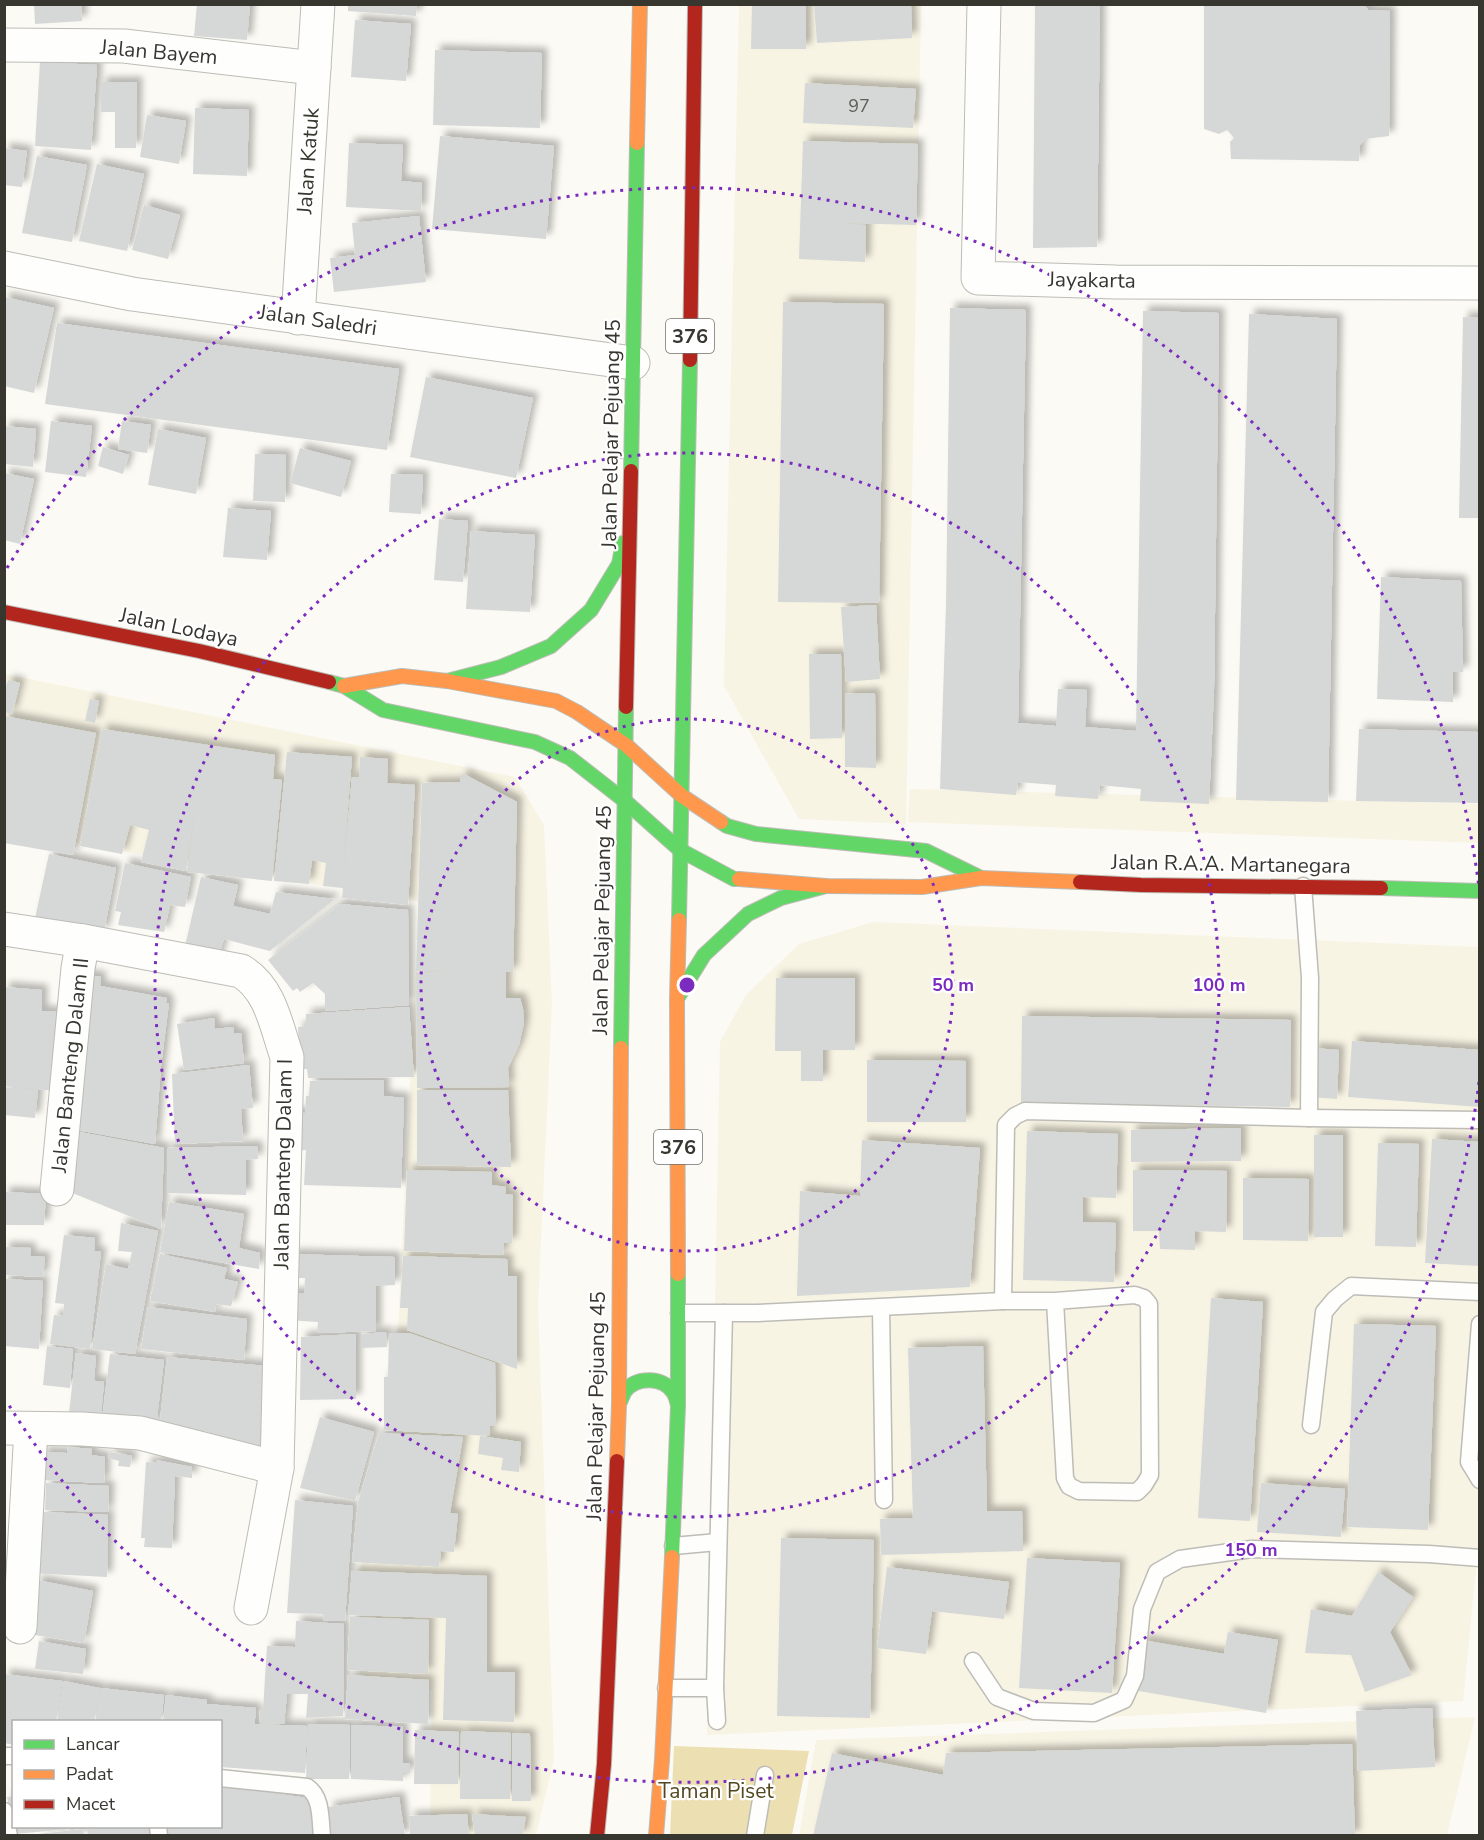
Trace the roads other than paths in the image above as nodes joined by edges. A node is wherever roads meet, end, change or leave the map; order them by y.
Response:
1 (318, 4) edge
2 (640, 4) edge
3 (695, 4) edge
4 (984, 4) edge
5 (4, 45) edge
6 (314, 68) junction
7 (4, 268) edge
8 (1479, 283) edge
9 (298, 318) junction
10 (633, 363) junction
11 (630, 512) junction
12 (4, 612) edge
13 (447, 681) junction
14 (344, 686) junction
15 (626, 745) junction
16 (682, 796) junction
17 (625, 801) junction
18 (680, 850) junction
19 (981, 878) junction
20 (826, 886) junction
21 (1303, 886) junction
22 (1479, 891) edge
23 (4, 930) edge
24 (83, 940) junction
25 (677, 998) junction
26 (1309, 1118) junction
27 (1479, 1120) edge
28 (57, 1189) dead end
29 (1479, 1292) edge
30 (1056, 1300) junction
31 (1003, 1301) junction
32 (881, 1308) junction
33 (724, 1312) junction
34 (679, 1313) junction
35 (1479, 1324) edge
36 (619, 1404) junction
37 (678, 1406) junction
38 (1311, 1425) dead end
39 (18, 1429) edge
40 (277, 1468) junction
41 (1479, 1479) edge
42 (884, 1500) dead end
43 (718, 1542) junction
44 (673, 1546) junction
45 (1479, 1558) edge
46 (251, 1608) dead end
47 (20, 1627) dead end
48 (973, 1662) dead end
49 (666, 1688) junction
50 (715, 1689) junction
51 (717, 1721) dead end
52 (765, 1775) dead end
53 (222, 1778) edge
54 (4, 1811) edge
55 (9, 1836) edge
56 (322, 1836) edge
57 (597, 1836) edge
58 (656, 1836) edge
59 (755, 1836) edge

1 - 6 street, Jalan Katuk
2 - 10 main road, Jalan Pelajar Pejuang 45
3 - 16 main road, 376
4 - 8 street, Jayakarta
5 - 6 street, Jalan Bayem
6 - 9 street, Jalan Katuk
7 - 9 street, Jalan Saledri
9 - 10 street, Jalan Saledri
10 - 11 main road, Jalan Pelajar Pejuang 45
11 - 13 main road
11 - 15 main road, Jalan Pelajar Pejuang 45
12 - 14 main road, Jalan Lodaya
13 - 14 main road, Jalan Lodaya
13 - 15 main road, Jalan Lodaya
14 - 17 main road, Jalan Lodaya
15 - 16 main road, Jalan R.A.A. Martanegara
15 - 17 main road, Jalan Pelajar Pejuang 45
16 - 18 main road, 376
16 - 19 main road, Jalan R.A.A. Martanegara
17 - 18 main road, Jalan R.A.A. Martanegara
17 - 36 main road, Jalan Pelajar Pejuang 45
18 - 20 main road, Jalan R.A.A. Martanegara
18 - 25 main road, 376
19 - 20 main road, Jalan R.A.A. Martanegara
19 - 21 main road, Jalan R.A.A. Martanegara
20 - 25 main road
21 - 22 main road, Jalan R.A.A. Martanegara
21 - 26 lane
23 - 24 street, Jalan Banteng Dalam I
24 - 28 street, Jalan Banteng Dalam II
24 - 40 street, Jalan Banteng Dalam I
25 - 34 main road, 376
26 - 27 lane
26 - 31 lane
29 - 38 lane
30 - 30 lane
30 - 31 lane
31 - 32 lane
32 - 33 lane
32 - 42 lane
33 - 34 lane
33 - 43 lane
34 - 37 main road, 376
35 - 41 lane
36 - 37 main road
36 - 57 main road, Jalan Pelajar Pejuang 45
37 - 44 main road, 376
39 - 40 street
39 - 47 street
40 - 46 street, Jalan Banteng Dalam I
43 - 44 lane
43 - 50 lane
44 - 49 main road, 376
45 - 48 lane
49 - 50 lane
49 - 58 main road, 376
50 - 51 lane
52 - 59 lane
53 - 56 lane
54 - 55 lane

